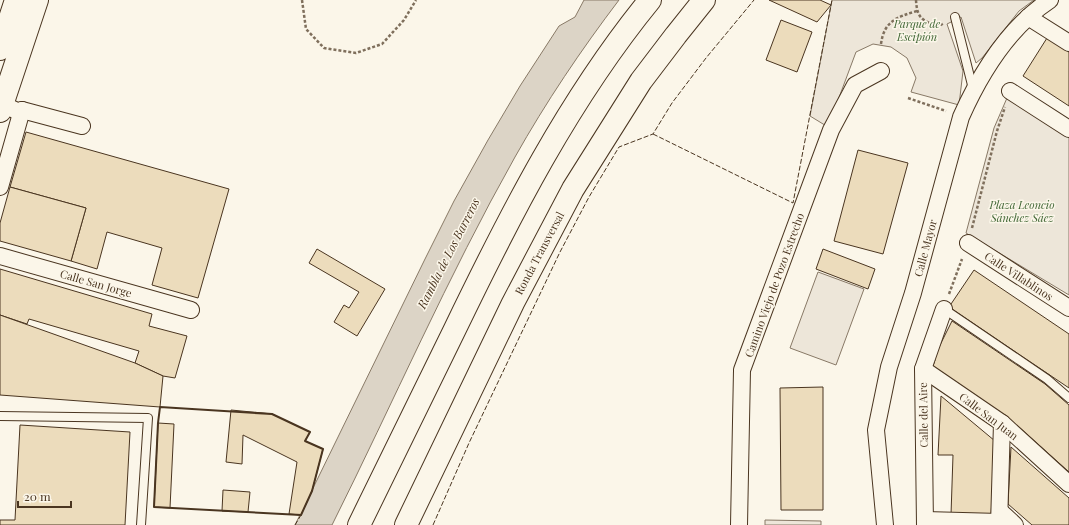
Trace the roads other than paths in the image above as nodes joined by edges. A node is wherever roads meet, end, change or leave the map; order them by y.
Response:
1 (16, 0) edge
2 (37, 0) edge
3 (650, 0) edge
4 (704, 0) edge
5 (1050, 0) edge
6 (1028, 17) junction
7 (955, 18) road end
8 (1069, 43) edge
9 (0, 49) edge
10 (881, 71) dead end
11 (973, 90) junction
12 (1010, 91) road end
13 (8, 108) edge
14 (82, 126) dead end
15 (1069, 129) edge
16 (0, 186) edge
17 (968, 243) road end
18 (542, 247) junction
19 (0, 256) edge
20 (1069, 308) edge
21 (944, 309) joint
22 (191, 310) dead end
23 (923, 369) junction
24 (1069, 398) edge
25 (0, 416) edge
26 (1002, 423) junction
27 (1069, 484) edge
28 (361, 520) edge
29 (1000, 520) edge
30 (925, 523) edge
31 (141, 525) edge
32 (406, 525) edge
33 (416, 525) edge
34 (739, 525) edge
35 (885, 525) edge
36 (1016, 525) edge

1 - 9 main road
2 - 13 main road
3 - 28 main road
4 - 18 main road, Ronda Transversal
5 - 6 street, Calle Mayor
6 - 8 street
6 - 11 street, Calle Mayor
7 - 11 lane
10 - 34 street, Camino Viejo de Pozo Estrecho
11 - 35 street, Calle Mayor
12 - 15 street
13 - 14 street
13 - 16 street
17 - 20 street, Calle Villablinos
18 - 32 main road, Ronda Transversal
18 - 33 main road
19 - 22 street, Calle San Jorge
21 - 23 street, Calle del Aire
21 - 24 lane
23 - 26 street, Calle San Juan
23 - 30 street, Calle del Aire
25 - 31 lane
26 - 27 street, Calle San Juan
26 - 29 street
29 - 30 street
29 - 36 street

